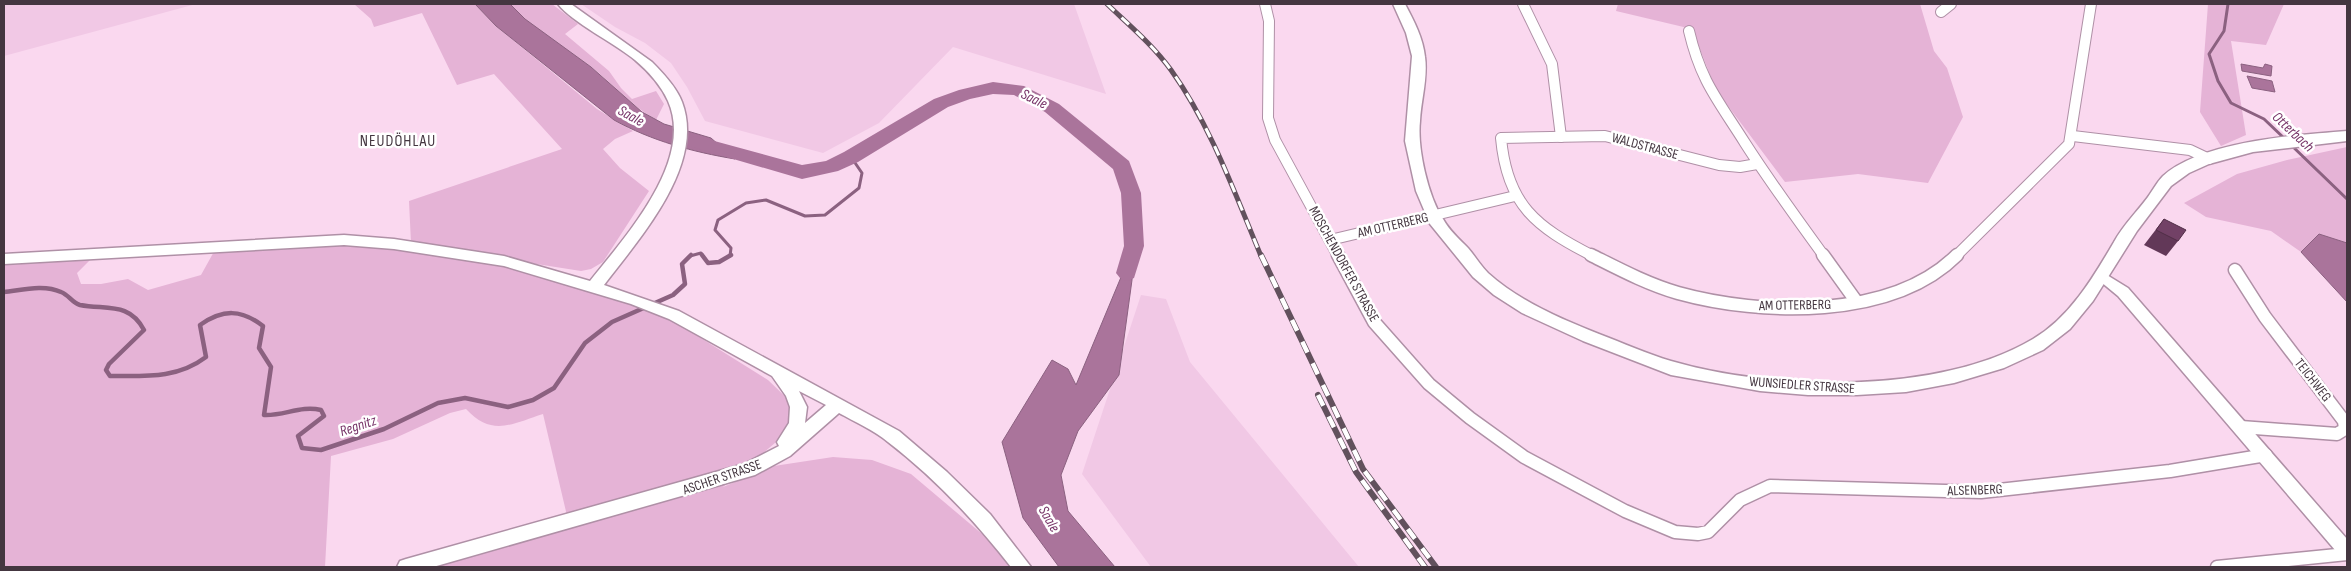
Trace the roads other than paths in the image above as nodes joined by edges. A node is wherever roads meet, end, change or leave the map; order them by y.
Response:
1 (564, 4) edge
2 (1265, 4) edge
3 (1398, 4) edge
4 (1523, 4) edge
5 (1534, 4) edge
6 (1951, 4) edge
7 (2091, 4) edge
8 (1941, 12) dead end
9 (1530, 16) junction
10 (1690, 31) dead end
11 (2073, 136) junction
12 (2347, 136) edge
13 (1561, 137) junction
14 (1501, 138) joint
15 (2209, 159) junction
16 (1757, 164) junction
17 (1515, 196) junction
18 (1433, 216) junction
19 (1330, 240) junction
20 (4, 260) edge
21 (2235, 270) dead end
22 (2102, 277) junction
23 (594, 287) junction
24 (1856, 302) junction
25 (774, 368) junction
26 (838, 404) junction
27 (2241, 427) junction
28 (2266, 455) junction
29 (748, 470) junction
30 (1698, 534) joint
31 (2347, 552) edge
32 (406, 567) edge
33 (1022, 567) edge
34 (2217, 567) edge

1 - 23 street
2 - 19 street, MOSCHENDORFER STRASSE
3 - 18 main road, WUNSIEDLER STRASSE
4 - 9 street
5 - 9 street
6 - 8 street
7 - 11 street
9 - 13 street
10 - 16 street
11 - 15 street
11 - 24 street, AM OTTERBERG
12 - 15 main road, WUNSIEDLER STRASSE
13 - 14 street, WALDSTRASSE
13 - 16 street, WALDSTRASSE
14 - 17 street, AM OTTERBERG
15 - 22 main road, WUNSIEDLER STRASSE
16 - 24 street
17 - 18 street, AM OTTERBERG
17 - 24 street, AM OTTERBERG
18 - 19 street, AM OTTERBERG
18 - 22 main road, WUNSIEDLER STRASSE
19 - 30 street, MOSCHENDORFER STRASSE
20 - 23 street
21 - 27 street, TEICHWEG
22 - 27 street
23 - 25 street
25 - 26 street
25 - 29 street
26 - 29 street, ASCHER STRASSE
26 - 33 street
27 - 28 street
28 - 30 street, ALSENBERG
28 - 31 street
29 - 32 street, ASCHER STRASSE
31 - 34 street

